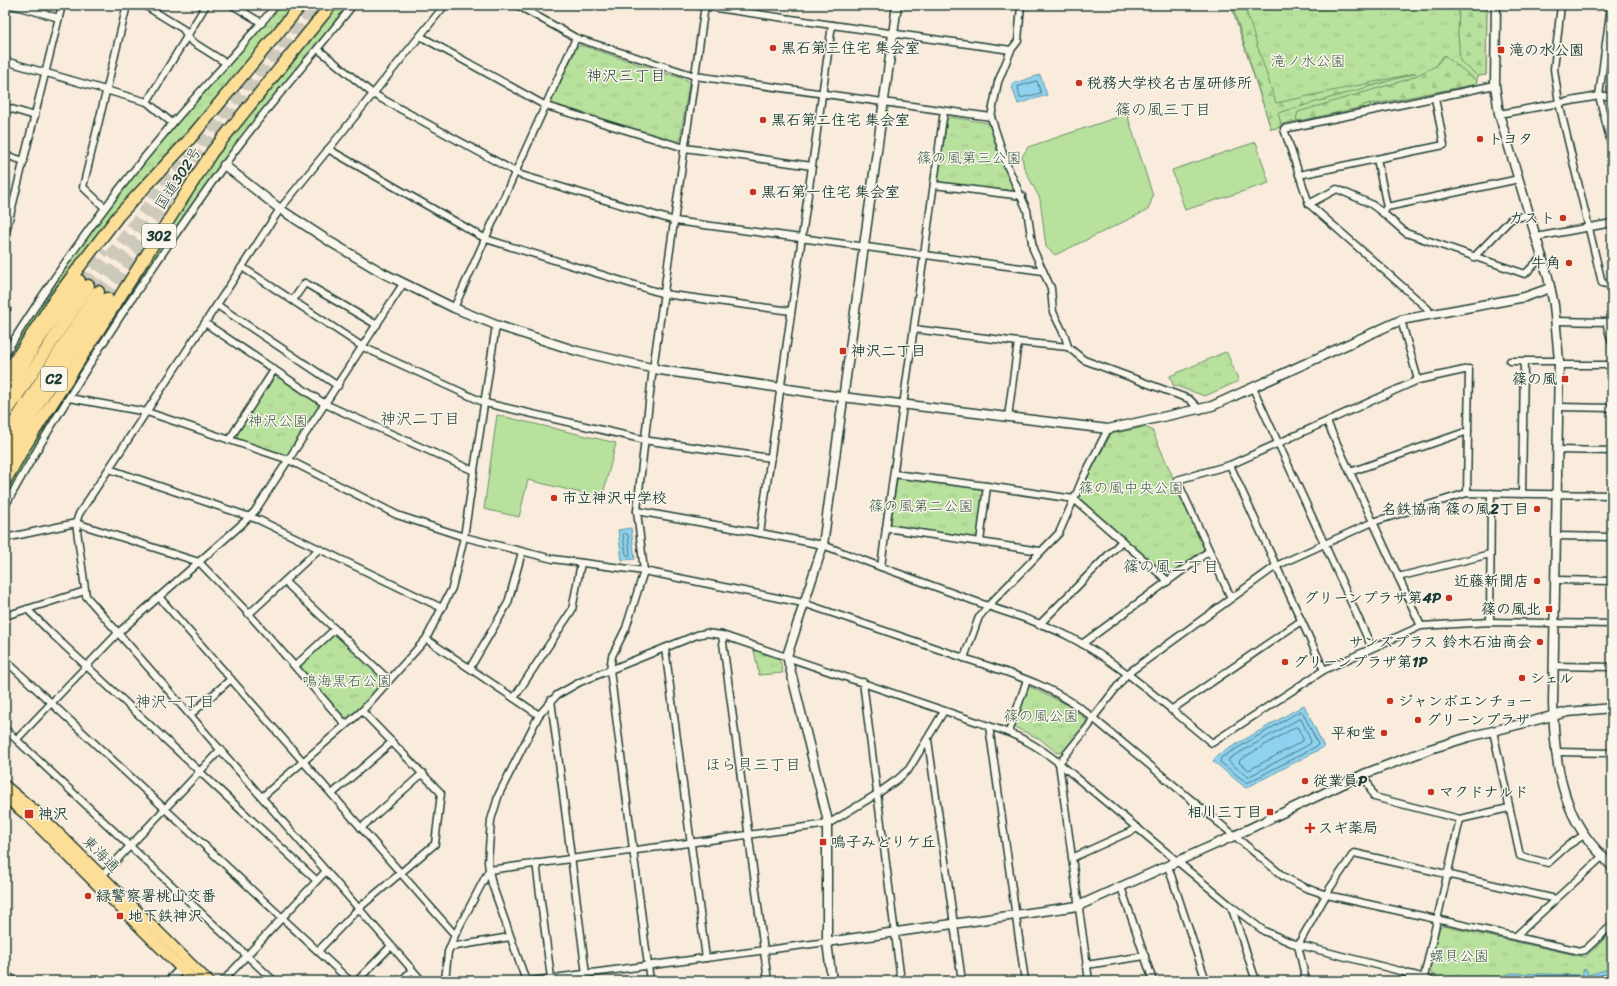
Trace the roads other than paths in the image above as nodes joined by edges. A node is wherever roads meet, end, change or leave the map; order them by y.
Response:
1 (12, 5) edge
2 (62, 5) edge
3 (127, 5) edge
4 (144, 5) edge
5 (206, 5) edge
6 (232, 5) edge
7 (276, 5) edge
8 (301, 5) edge
9 (331, 5) edge
10 (353, 5) edge
11 (445, 5) edge
12 (517, 5) edge
13 (696, 5) edge
14 (897, 5) edge
15 (1021, 5) edge
16 (1496, 5) edge
17 (1561, 5) edge
18 (1611, 5) edge
19 (705, 6) edge
20 (59, 18) junction
21 (262, 23) junction
22 (832, 25) junction
23 (893, 34) junction
24 (187, 35) junction
25 (420, 36) junction
26 (576, 38) junction
27 (318, 49) junction
28 (1011, 50) junction
29 (5, 61) edge
30 (226, 63) junction
31 (46, 72) junction
32 (695, 76) junction
33 (1495, 85) junction
34 (106, 90) junction
35 (374, 94) junction
36 (822, 94) junction
37 (1599, 96) junction
38 (1612, 96) edge
39 (1435, 98) junction
40 (147, 102) junction
41 (883, 102) junction
42 (1560, 102) junction
43 (546, 106) junction
44 (5, 107) edge
45 (944, 111) junction
46 (1499, 114) junction
47 (35, 116) junction
48 (991, 117) junction
49 (172, 124) junction
50 (1612, 147) edge
51 (685, 148) junction
52 (328, 149) junction
53 (5, 155) edge
54 (1376, 159) junction
55 (24, 160) junction
56 (224, 165) junction
57 (812, 166) junction
58 (515, 173) junction
59 (1299, 175) junction
60 (1519, 180) junction
61 (934, 185) junction
62 (1022, 196) junction
63 (1309, 204) junction
64 (104, 207) junction
65 (1387, 207) junction
66 (280, 208) junction
67 (8, 212) edge
68 (1384, 213) junction
69 (1529, 215) junction
70 (675, 222) junction
71 (1612, 223) edge
72 (1589, 227) junction
73 (5, 236) edge
74 (1536, 237) junction
75 (486, 239) junction
76 (801, 239) junction
77 (863, 247) junction
78 (925, 255) junction
79 (1542, 256) junction
80 (1474, 257) junction
81 (242, 267) junction
82 (1043, 271) junction
83 (403, 284) junction
84 (1612, 285) edge
85 (1550, 288) junction
86 (664, 294) junction
87 (293, 300) junction
88 (217, 305) junction
89 (454, 308) junction
90 (791, 312) junction
91 (1430, 314) junction
92 (1401, 320) junction
93 (1555, 321) junction
94 (205, 323) junction
95 (377, 325) junction
96 (496, 325) junction
97 (914, 329) junction
98 (1018, 342) junction
99 (1612, 343) edge
100 (363, 347) junction
101 (1068, 347) junction
102 (5, 354) edge
103 (1510, 361) dead end
104 (1524, 361) junction
105 (1559, 363) junction
106 (1612, 365) edge
107 (653, 369) junction
108 (274, 370) junction
109 (5, 376) edge
110 (1418, 380) junction
111 (338, 386) junction
112 (781, 388) junction
113 (1253, 388) junction
114 (5, 395) edge
115 (842, 397) junction
116 (69, 398) junction
117 (485, 403) junction
118 (325, 404) junction
119 (903, 404) junction
120 (1559, 407) junction
121 (1612, 408) edge
122 (1200, 410) junction
123 (147, 412) junction
124 (5, 414) edge
125 (1008, 417) junction
126 (1327, 422) junction
127 (1108, 429) junction
128 (1468, 431) junction
129 (5, 438) edge
130 (229, 440) junction
131 (645, 440) junction
132 (1278, 443) junction
133 (1557, 450) junction
134 (1612, 451) edge
135 (771, 458) junction
136 (5, 460) edge
137 (289, 460) junction
138 (1230, 465) junction
139 (109, 469) junction
140 (474, 471) junction
141 (1350, 472) junction
142 (894, 474) junction
143 (5, 481) edge
144 (988, 486) junction
145 (1467, 493) junction
146 (1491, 494) junction
147 (1522, 494) junction
148 (1557, 494) junction
149 (1612, 495) edge
150 (1074, 499) junction
151 (5, 506) edge
152 (637, 512) junction
153 (250, 517) junction
154 (1373, 522) junction
155 (76, 523) junction
156 (886, 528) junction
157 (760, 533) junction
158 (1556, 536) junction
159 (464, 537) junction
160 (1612, 537) edge
161 (5, 538) edge
162 (1122, 541) junction
163 (980, 542) junction
164 (823, 545) junction
165 (1325, 545) junction
166 (319, 549) junction
167 (1040, 551) junction
168 (1209, 551) junction
169 (522, 552) junction
170 (1490, 554) junction
171 (199, 562) junction
172 (581, 563) junction
173 (1276, 566) junction
174 (881, 567) junction
175 (644, 571) junction
176 (1398, 577) junction
177 (1556, 580) junction
178 (1168, 581) junction
179 (1612, 581) edge
180 (284, 582) junction
181 (85, 590) junction
182 (159, 597) junction
183 (1231, 598) junction
184 (803, 604) junction
185 (988, 606) junction
186 (442, 608) junction
187 (27, 609) junction
188 (249, 614) junction
189 (5, 616) edge
190 (1301, 621) junction
191 (1490, 622) junction
192 (1556, 623) junction
193 (1612, 624) edge
194 (1039, 625) junction
195 (1420, 626) junction
196 (335, 629) junction
197 (118, 633) junction
198 (722, 635) junction
199 (426, 638) junction
200 (1082, 644) junction
201 (665, 648) junction
202 (1372, 648) junction
203 (787, 656) junction
204 (964, 658) junction
205 (5, 660) edge
206 (87, 666) junction
207 (295, 666) junction
208 (1554, 666) junction
209 (470, 668) junction
210 (1612, 668) edge
211 (610, 670) junction
212 (1324, 670) junction
213 (1127, 674) junction
214 (231, 679) junction
215 (389, 680) junction
216 (1028, 680) junction
217 (863, 682) junction
218 (514, 698) junction
219 (551, 700) junction
220 (52, 704) junction
221 (1612, 708) edge
222 (1171, 710) junction
223 (362, 711) junction
224 (944, 711) junction
225 (190, 715) junction
226 (540, 715) junction
227 (1554, 716) junction
228 (1093, 718) junction
229 (345, 724) junction
230 (989, 726) junction
231 (5, 729) edge
232 (1493, 731) junction
233 (1009, 732) junction
234 (17, 740) junction
235 (928, 740) junction
236 (392, 742) junction
237 (221, 749) junction
238 (1555, 752) junction
239 (1612, 753) edge
240 (303, 761) junction
241 (1059, 763) junction
242 (199, 771) junction
243 (423, 773) junction
244 (1364, 774) junction
245 (5, 786) edge
246 (332, 794) junction
247 (877, 794) junction
248 (5, 797) edge
249 (262, 797) junction
250 (164, 808) junction
251 (1509, 808) junction
252 (1460, 819) junction
253 (828, 824) junction
254 (361, 828) junction
255 (1138, 828) junction
256 (749, 835) junction
257 (1236, 835) junction
258 (1584, 835) junction
259 (691, 842) junction
260 (129, 845) junction
261 (634, 849) junction
262 (1603, 856) junction
263 (572, 858) junction
264 (1072, 858) junction
265 (1179, 861) junction
266 (536, 863) junction
267 (1168, 866) junction
268 (1612, 867) edge
269 (489, 870) junction
270 (326, 871) junction
271 (402, 874) junction
272 (1448, 874) junction
273 (98, 879) junction
274 (316, 880) junction
275 (1122, 887) junction
276 (1326, 895) junction
277 (1556, 899) junction
278 (1078, 906) junction
279 (1231, 906) junction
280 (359, 908) junction
281 (1015, 915) junction
282 (281, 919) junction
283 (1438, 919) junction
284 (954, 924) junction
285 (1612, 925) edge
286 (895, 933) junction
287 (455, 935) junction
288 (510, 936) junction
289 (1516, 936) junction
290 (827, 942) junction
291 (1298, 945) junction
292 (391, 946) junction
293 (450, 947) junction
294 (764, 950) junction
295 (318, 951) junction
296 (247, 955) junction
297 (1145, 956) junction
298 (706, 958) junction
299 (185, 965) junction
300 (1086, 965) junction
301 (648, 967) junction
302 (412, 970) junction
303 (5, 973) edge
304 (586, 974) junction
305 (1424, 977) junction
306 (550, 978) junction
307 (1414, 979) edge
308 (14, 981) edge
309 (169, 981) edge
310 (194, 981) edge
311 (208, 981) edge
312 (223, 981) edge
313 (274, 981) edge
314 (350, 981) edge
315 (357, 981) edge
316 (402, 981) edge
317 (422, 981) edge
318 (445, 981) edge
319 (526, 981) edge
320 (531, 981) edge
321 (650, 981) edge
322 (768, 981) edge
323 (832, 981) edge
324 (901, 981) edge
325 (962, 981) edge
326 (1025, 981) edge
327 (1089, 981) edge
328 (1153, 981) edge
329 (1206, 981) edge
330 (1256, 981) edge
331 (1306, 981) edge
332 (1404, 981) edge
333 (1432, 981) edge

1 - 20 street
2 - 20 street
3 - 34 street
4 - 24 street
5 - 24 street
6 - 21 street
7 - 21 street
8 - 109 highway, 国道302号
9 - 143 highway, 国道302号 / 302
10 - 27 street
11 - 25 street
12 - 26 street
13 - 19 street
14 - 23 street
15 - 28 street
16 - 33 street
17 - 42 street
18 - 37 street
19 - 22 street
19 - 32 street
20 - 31 street
21 - 30 street
22 - 23 street
22 - 36 street
23 - 28 street
23 - 41 street
24 - 30 street
24 - 40 street
25 - 35 street
25 - 43 street
26 - 32 street
26 - 43 street
27 - 35 street
27 - 56 street
28 - 48 street
29 - 31 street
30 - 49 street
31 - 34 street
31 - 47 street
32 - 36 street
32 - 51 street
33 - 39 street
33 - 46 street
34 - 40 street
34 - 64 street
35 - 52 street
35 - 58 street
36 - 41 street
36 - 57 street
37 - 38 street
37 - 42 street
37 - 50 street
39 - 54 street
39 - 59 street
40 - 49 street
41 - 45 street
41 - 77 street
42 - 46 street
42 - 72 street
43 - 51 street
43 - 58 street
44 - 47 street
45 - 48 street
45 - 61 street
46 - 60 street
47 - 55 street
48 - 62 street
49 - 64 street
51 - 57 street
51 - 70 street
52 - 66 street
52 - 75 street
53 - 55 street
54 - 59 street
54 - 65 street
55 - 67 street
56 - 66 street
56 - 116 street
57 - 76 street
58 - 70 street
58 - 75 street
59 - 63 street
60 - 65 street
60 - 69 street
61 - 62 street
61 - 78 street
62 - 82 street
63 - 68 street
63 - 91 street
64 - 102 street
65 - 68 street
66 - 81 street
66 - 83 street
67 - 73 street
68 - 80 street
69 - 74 street
69 - 80 street
70 - 76 street
70 - 86 street
71 - 72 street
72 - 74 street
72 - 84 street
74 - 79 street
75 - 86 street
75 - 89 street
76 - 77 street
76 - 90 street
77 - 78 street
77 - 115 street
78 - 82 street
78 - 97 street
79 - 80 street
79 - 85 street
81 - 87 street
81 - 88 street
82 - 101 street
83 - 89 street
83 - 95 street
85 - 91 street
85 - 93 street
86 - 90 street
86 - 107 street
87 - 95 street
87 - 100 street
88 - 94 street
88 - 111 street
89 - 96 street
90 - 112 street
91 - 92 street
92 - 110 street
92 - 113 street
93 - 99 street
93 - 105 street
94 - 108 street
94 - 123 street
95 - 100 street
96 - 107 street
96 - 117 street
97 - 98 street
97 - 119 street
98 - 101 street
98 - 125 street
100 - 111 street
100 - 117 street
101 - 122 street
103 - 104 street
104 - 105 street
104 - 147 street
105 - 106 street
105 - 120 street
107 - 112 street
107 - 131 street
108 - 118 street
108 - 130 street
110 - 126 street
110 - 128 street
111 - 118 street
112 - 115 street
112 - 135 street
113 - 122 street
113 - 132 street
114 - 124 highway, C2
115 - 119 street
115 - 164 street
116 - 123 street
116 - 151 street
117 - 131 street
117 - 140 street
118 - 137 street
118 - 140 street
119 - 125 street
119 - 142 street
120 - 121 street
120 - 133 street
122 - 127 street
123 - 130 street
123 - 139 street
125 - 127 street
126 - 132 street
126 - 141 street
127 - 150 street
128 - 141 street
128 - 145 street
129 - 136 highway, C2
130 - 137 street
131 - 135 street
131 - 152 street
132 - 138 street
132 - 165 street
133 - 134 street
133 - 148 street
135 - 157 street
137 - 153 street
137 - 159 street
138 - 168 street
138 - 173 street
139 - 153 street
139 - 155 street
140 - 159 street
141 - 154 street
142 - 144 street
142 - 156 street
144 - 150 street
144 - 163 street
145 - 146 street
145 - 154 street
146 - 147 street
146 - 170 street
147 - 148 street
148 - 149 street
148 - 158 street
150 - 162 street
150 - 167 street
152 - 157 street
152 - 175 street
153 - 166 street
153 - 171 street
154 - 165 street
154 - 176 street
155 - 161 street
155 - 171 street
155 - 181 street
156 - 163 street
156 - 174 street
157 - 164 street
158 - 160 street
158 - 177 street
159 - 169 street
159 - 186 street
162 - 178 street
162 - 194 street
163 - 167 street
164 - 174 street
164 - 184 street
165 - 173 street
165 - 202 street
166 - 180 street
166 - 186 street
167 - 185 street
168 - 178 street
168 - 183 street
169 - 172 street
169 - 209 street
170 - 176 street
170 - 191 street
171 - 182 street
171 - 188 street
172 - 175 street
172 - 218 street
173 - 183 street
173 - 190 street
174 - 185 street
175 - 184 street
175 - 211 street
176 - 195 street
177 - 179 street
177 - 192 street
178 - 200 street
180 - 188 street
180 - 196 street
181 - 187 street
181 - 197 street
182 - 197 street
182 - 214 street
183 - 213 street
184 - 203 street
184 - 204 street
185 - 194 street
185 - 204 street
186 - 199 street
187 - 189 street
187 - 206 street
188 - 207 street
190 - 212 street
190 - 222 street
191 - 192 street
191 - 195 street
192 - 193 street
192 - 208 street
194 - 200 street
195 - 202 street
196 - 207 street
196 - 215 street
197 - 206 street
197 - 225 street
198 - 201 street
198 - 203 street
198 - 256 street
199 - 209 street
199 - 215 street
200 - 213 street
201 - 211 street
201 - 259 street
202 - 212 street
203 - 217 street
203 - 253 street
204 - 216 street
205 - 220 street
206 - 220 street
206 - 242 street
207 - 229 street
208 - 210 street
208 - 227 street
209 - 218 street
211 - 219 street
211 - 261 street
212 - 222 street
213 - 222 street
213 - 228 street
214 - 225 street
214 - 240 street
215 - 223 street
216 - 228 street
216 - 233 street
217 - 224 street
217 - 247 street
218 - 226 street
219 - 226 street
219 - 263 street
220 - 234 street
220 - 250 street
221 - 227 street
223 - 229 street
223 - 236 street
224 - 230 street
224 - 235 street
225 - 237 street
226 - 269 street
227 - 232 street
227 - 238 street
228 - 241 street
228 - 257 street
229 - 240 street
230 - 233 street
230 - 281 street
231 - 234 street
232 - 244 street
232 - 251 street
233 - 241 street
234 - 260 street
235 - 247 street
235 - 284 street
236 - 243 street
236 - 246 street
237 - 242 street
237 - 249 street
238 - 239 street
238 - 258 street
240 - 246 street
240 - 249 street
241 - 255 street
241 - 264 street
242 - 250 street
242 - 274 street
243 - 254 street
243 - 271 street
244 - 252 street
244 - 257 street
245 - 273 main road, 東海通
246 - 254 street
247 - 253 street
247 - 286 street
248 - 273 main road, 東海通
249 - 270 street
250 - 260 street
250 - 282 street
251 - 252 street
251 - 258 street
252 - 272 street
253 - 256 street
253 - 290 street
254 - 271 street
255 - 264 street
255 - 265 street
256 - 259 street
256 - 294 street
257 - 265 street
257 - 276 street
258 - 262 street
259 - 261 street
259 - 298 street
260 - 273 street
260 - 296 street
261 - 263 street
261 - 301 street
262 - 268 street
262 - 277 street
263 - 266 street
263 - 304 street
264 - 278 street
265 - 267 street
265 - 279 street
266 - 269 street
266 - 306 street
267 - 275 street
267 - 329 street
269 - 287 street
269 - 288 street
270 - 274 street
270 - 280 street
271 - 280 street
271 - 287 street
272 - 276 street
272 - 277 street
272 - 283 street
273 - 299 main road, 東海通
274 - 282 street
275 - 278 street
275 - 297 street
276 - 283 street
276 - 291 street
277 - 289 street
278 - 281 street
278 - 300 street
279 - 291 street
279 - 330 street
280 - 292 street
280 - 295 street
281 - 284 street
281 - 326 street
282 - 295 street
282 - 296 street
283 - 289 street
283 - 305 street
284 - 286 street
284 - 325 street
285 - 289 street
286 - 290 street
286 - 324 street
287 - 293 street
288 - 293 street
288 - 319 street
290 - 294 street
290 - 323 street
291 - 307 street
291 - 331 street
292 - 302 street
292 - 315 street
293 - 318 street
294 - 298 street
294 - 322 street
295 - 314 street
296 - 312 street
296 - 313 street
297 - 300 street
297 - 328 street
298 - 301 street
299 - 309 street
299 - 310 main road, 東海通
299 - 311 main road, 東海通
300 - 327 street
301 - 304 street
301 - 321 street
302 - 316 street
302 - 317 street
303 - 308 street
304 - 306 street
305 - 307 street
305 - 333 street
306 - 320 street
307 - 332 street

